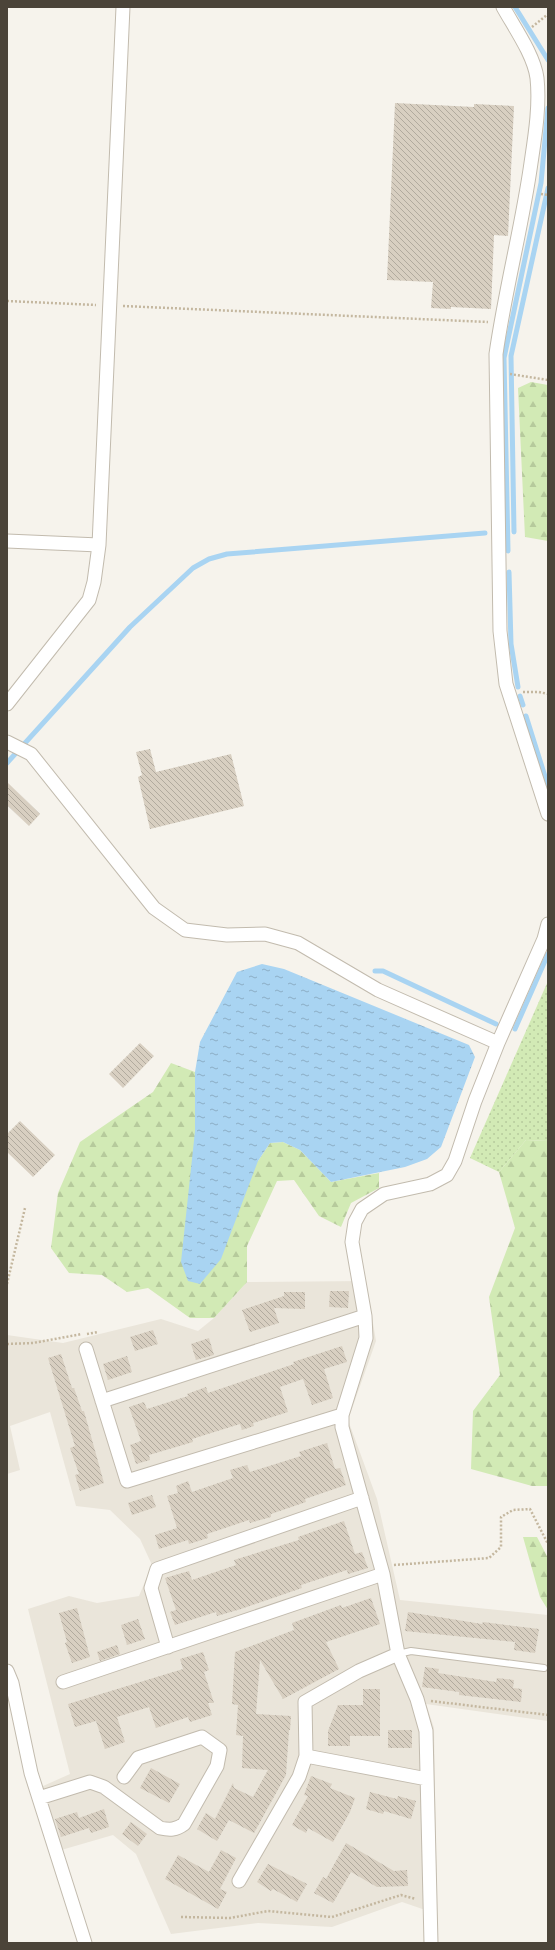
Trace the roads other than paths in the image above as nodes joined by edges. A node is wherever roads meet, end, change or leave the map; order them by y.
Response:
1 (123, 7) edge
2 (503, 7) edge
3 (7, 540) edge
4 (99, 545) junction
5 (7, 704) edge
6 (10, 743) edge
7 (548, 814) edge
8 (548, 924) edge
9 (498, 1043) junction
10 (365, 1316) junction
11 (86, 1350) dead end
12 (102, 1401) junction
13 (342, 1415) junction
14 (362, 1498) junction
15 (383, 1574) junction
16 (168, 1646) junction
17 (398, 1654) junction
18 (544, 1668) dead end
19 (7, 1671) edge
20 (63, 1682) dead end
21 (306, 1756) junction
22 (124, 1777) dead end
23 (427, 1779) junction
24 (39, 1798) junction
25 (239, 1881) dead end
26 (85, 1943) edge
27 (432, 1943) edge

1 - 4 street
2 - 7 street
3 - 4 street
4 - 5 street
6 - 9 street
8 - 9 street
9 - 10 street
10 - 12 street
10 - 13 street
11 - 12 street
12 - 13 street
13 - 14 street
14 - 15 street
14 - 16 street
15 - 16 street
15 - 17 street
16 - 20 street
17 - 18 lane
17 - 21 street
17 - 23 street
19 - 24 street
21 - 23 street
21 - 25 street
22 - 24 street
23 - 27 street
24 - 26 street

